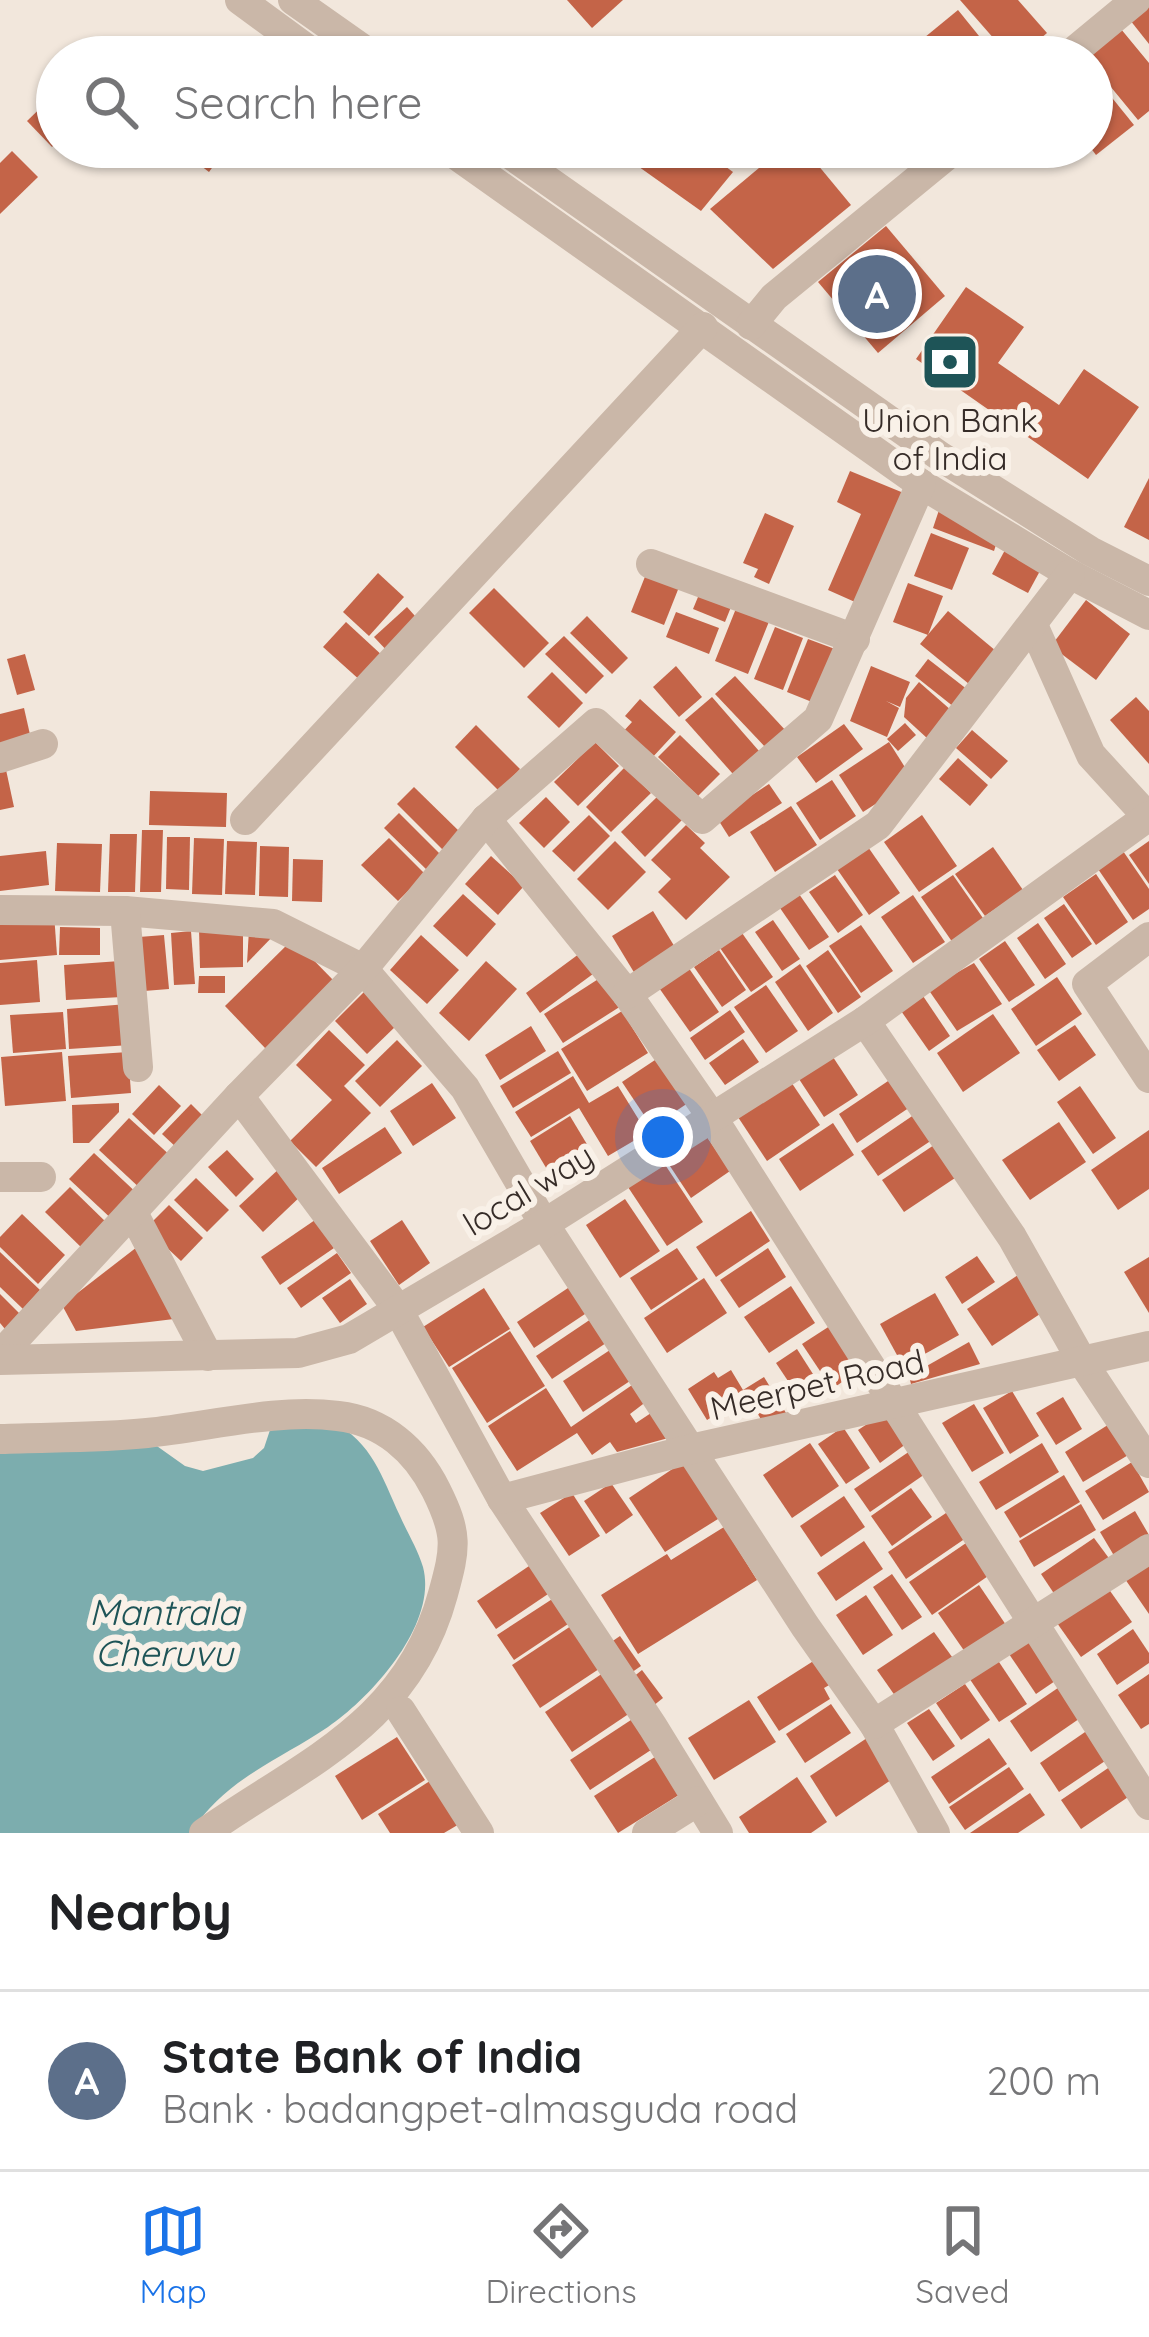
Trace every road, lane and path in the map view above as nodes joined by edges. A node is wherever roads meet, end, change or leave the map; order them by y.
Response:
1 (240, 0) edge
2 (293, 0) edge
3 (1136, 0) edge
4 (289, 36) edge
5 (344, 36) edge
6 (1092, 36) edge
7 (475, 168) edge
8 (530, 168) edge
9 (931, 168) edge
10 (752, 325) junction
11 (703, 327) junction
12 (868, 406) junction
13 (846, 433) junction
14 (921, 484) junction
15 (651, 564) dead end
16 (1070, 574) junction
17 (1149, 580) edge
18 (1149, 615) edge
19 (1033, 625) junction
20 (855, 639) junction
21 (43, 744) dead end
22 (0, 758) edge
23 (1148, 816) edge
24 (486, 819) junction
25 (245, 820) dead end
26 (0, 910) edge
27 (125, 911) junction
28 (1149, 937) edge
29 (363, 969) junction
30 (627, 994) junction
31 (865, 1021) junction
32 (138, 1067) dead end
33 (1149, 1078) edge
34 (239, 1096) junction
35 (712, 1118) junction
36 (40, 1177) dead end
37 (0, 1178) edge
38 (133, 1213) junction
39 (544, 1224) junction
40 (397, 1308) junction
41 (1149, 1346) edge
42 (208, 1356) junction
43 (0, 1357) edge
44 (1084, 1363) junction
45 (892, 1404) junction
46 (0, 1439) edge
47 (692, 1450) junction
48 (1149, 1463) edge
49 (502, 1499) junction
50 (1149, 1549) edge
51 (1033, 1624) junction
52 (401, 1711) dead end
53 (874, 1724) junction
54 (698, 1801) junction
55 (1149, 1805) edge
56 (203, 1833) edge
57 (479, 1833) edge
58 (647, 1833) edge
59 (718, 1833) edge
60 (935, 1833) edge

1 - 4 street
2 - 5 street
3 - 6 street
7 - 11 street
8 - 10 street
9 - 10 street
10 - 12 street
11 - 13 street
11 - 25 street
12 - 13 street
12 - 17 street
13 - 14 street
14 - 16 street
14 - 20 street
15 - 20 street
16 - 18 street
16 - 19 street
19 - 23 street
19 - 30 street
20 - 24 street
21 - 22 street
23 - 31 street, local way
24 - 29 street
24 - 30 street
26 - 27 street
27 - 29 street
27 - 32 street
28 - 33 street
29 - 34 street
29 - 39 street
30 - 35 street
31 - 35 street, local way
31 - 44 street
34 - 38 street
34 - 40 street
35 - 39 street, local way
35 - 45 street
36 - 37 street
38 - 42 street
38 - 43 street
39 - 40 street, local way
39 - 47 street
40 - 42 street, local way
40 - 49 street
41 - 44 street, Meerpet Road
42 - 43 street, local way
44 - 45 street, Meerpet Road
44 - 48 street
45 - 47 street, Meerpet Road
45 - 51 street
46 - 56 street
47 - 49 street, Meerpet Road
47 - 53 street
49 - 54 street
50 - 51 street
51 - 53 street
51 - 55 street
52 - 57 street
53 - 60 street
54 - 58 street
54 - 59 street

